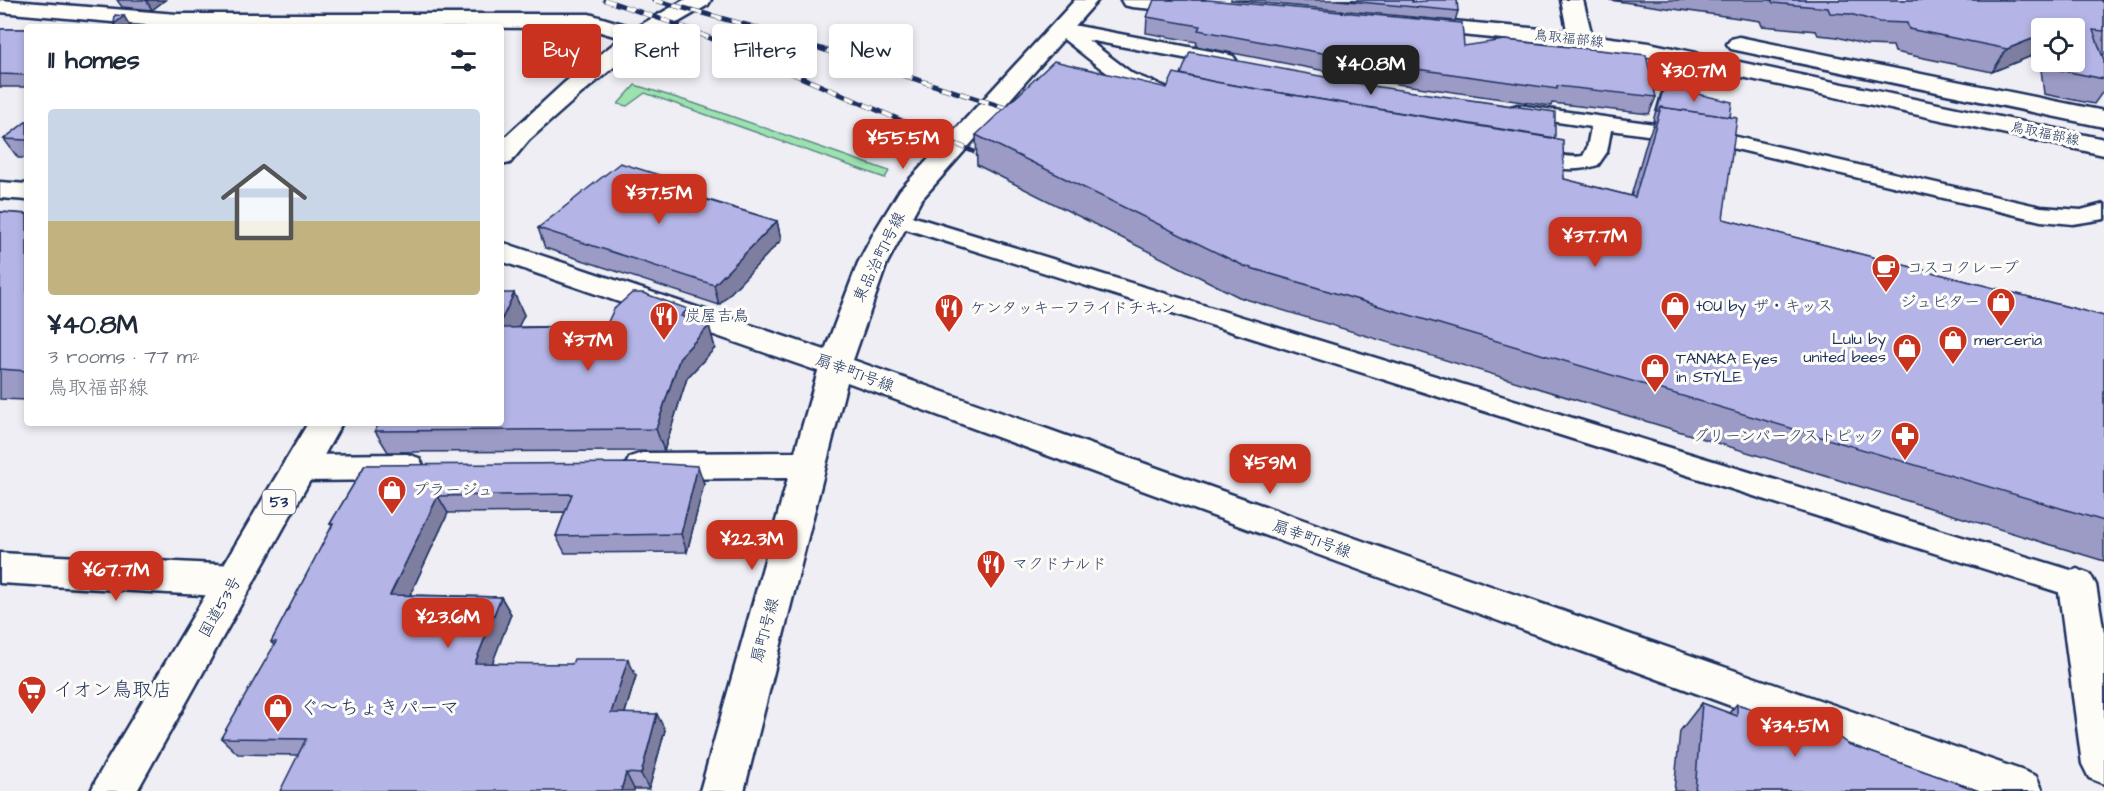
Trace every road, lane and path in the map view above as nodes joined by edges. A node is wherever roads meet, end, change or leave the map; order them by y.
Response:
1 (700, 0) edge
2 (1088, 0) edge
3 (1132, 0) edge
4 (0, 4) edge
5 (1409, 5) edge
6 (1215, 7) edge
7 (1576, 20) edge
8 (1394, 23) edge
9 (659, 24) edge
10 (613, 28) edge
11 (1062, 29) junction
12 (1665, 31) dead end
13 (1716, 40) dead end
14 (613, 56) edge
15 (1246, 64) edge
16 (1176, 95) edge
17 (1497, 107) edge
18 (2104, 119) edge
19 (1602, 123) junction
20 (2104, 147) edge
21 (1512, 153) edge
22 (504, 154) edge
23 (0, 190) edge
24 (24, 192) edge
25 (2104, 211) edge
26 (895, 218) junction
27 (504, 252) edge
28 (835, 365) junction
29 (323, 426) edge
30 (809, 465) junction
31 (606, 466) edge
32 (438, 467) edge
33 (298, 468) junction
34 (0, 568) edge
35 (235, 581) junction
36 (2077, 585) joint
37 (2104, 764) edge
38 (113, 791) edge
39 (722, 791) edge
40 (2021, 791) edge

1 - 9 main road
2 - 11 main road, 東品治町1号線
3 - 6 main road
4 - 10 main road
5 - 7 main road, 鳥取福部線
7 - 8 main road, 鳥取福部線
7 - 12 main road, 鳥取福部線
7 - 20 main road, 鳥取福部線
11 - 15 lane
11 - 16 lane
11 - 26 main road, 東品治町1号線
13 - 18 main road, 鳥取福部線
14 - 22 main road
17 - 19 lane
19 - 21 lane
19 - 25 lane
23 - 24 main road
26 - 28 main road, 東品治町1号線
26 - 36 lane
27 - 28 main road, 扇幸町1号線
28 - 30 main road, 扇町1号線
28 - 40 main road, 扇幸町1号線
29 - 33 main road, 国道53号 / 53
30 - 31 main road
30 - 39 main road, 扇町1号線
32 - 33 main road
33 - 35 main road, 国道53号 / 53
34 - 35 main road
35 - 38 main road, 国道53号 / 53
36 - 37 main road

